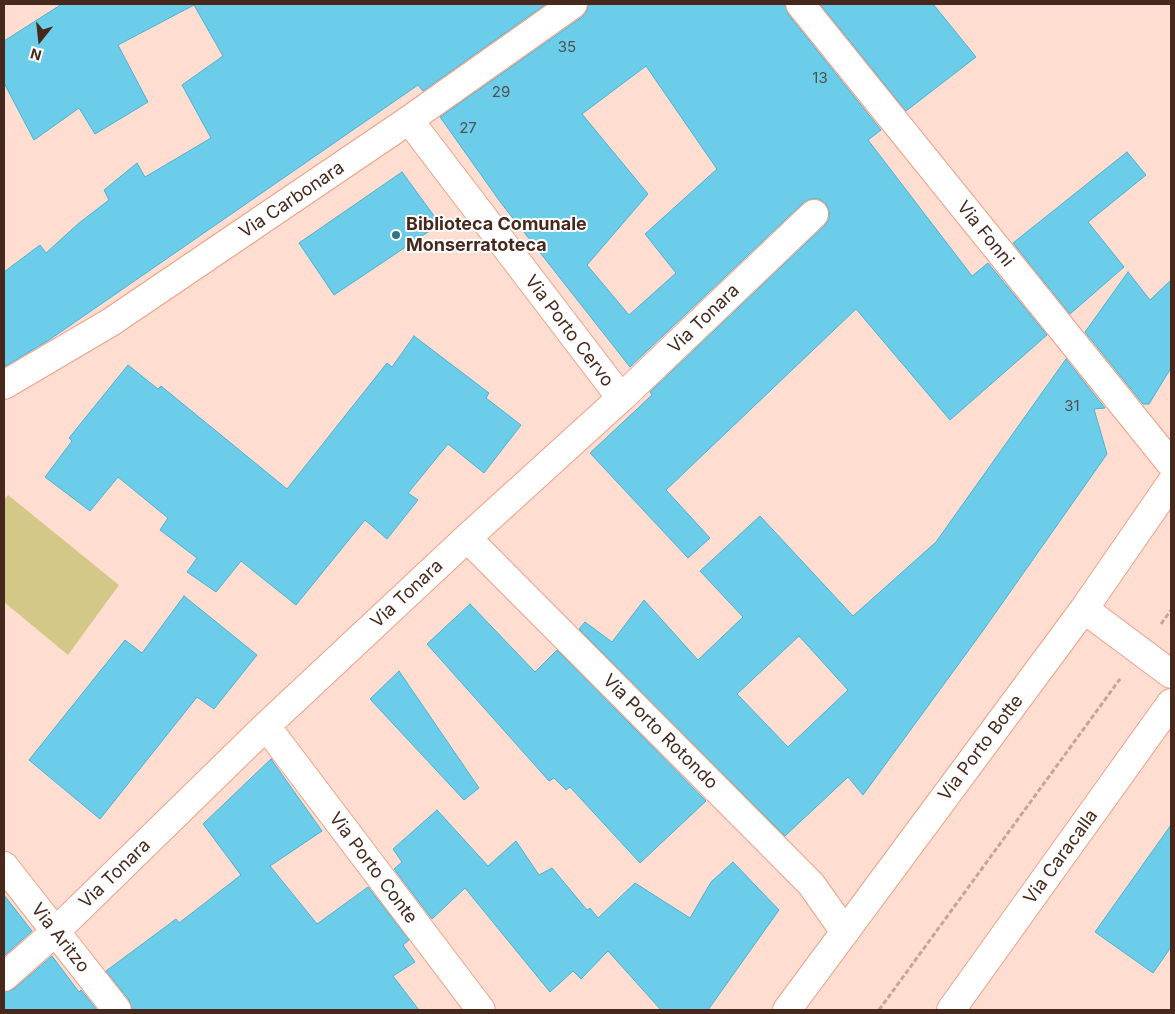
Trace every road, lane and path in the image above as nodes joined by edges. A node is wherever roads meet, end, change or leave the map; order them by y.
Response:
1 (573, 4) edge
2 (800, 4) edge
3 (409, 120) junction
4 (814, 214) dead end
5 (4, 385) edge
6 (621, 398) junction
7 (1171, 464) edge
8 (1171, 483) edge
9 (467, 538) junction
10 (1084, 610) junction
11 (1171, 610) edge
12 (1141, 650) junction
13 (1171, 674) edge
14 (1171, 704) edge
15 (266, 726) junction
16 (4, 866) edge
17 (55, 932) junction
18 (845, 932) junction
19 (4, 977) edge
20 (117, 1010) edge
21 (481, 1010) edge
22 (786, 1010) edge
23 (879, 1010) edge
24 (951, 1010) edge

1 - 3 street, Via Carbonara
2 - 7 street, Via Fonni
3 - 5 street, Via Carbonara
3 - 6 street, Via Porto Cervo
4 - 6 street, Via Tonara
6 - 9 street, Via Tonara
8 - 10 street, Via Porto Botte
9 - 15 street, Via Tonara
9 - 18 street, Via Porto Rotondo
10 - 12 street
10 - 18 street, Via Porto Botte
11 - 12 path
12 - 13 street
12 - 23 path
14 - 24 street, Via Caracalla
15 - 17 street, Via Tonara
15 - 21 street, Via Porto Conte
16 - 17 street, Via Aritzo
17 - 19 street, Via Tonara
17 - 20 street, Via Aritzo
18 - 22 street, Via Porto Botte

